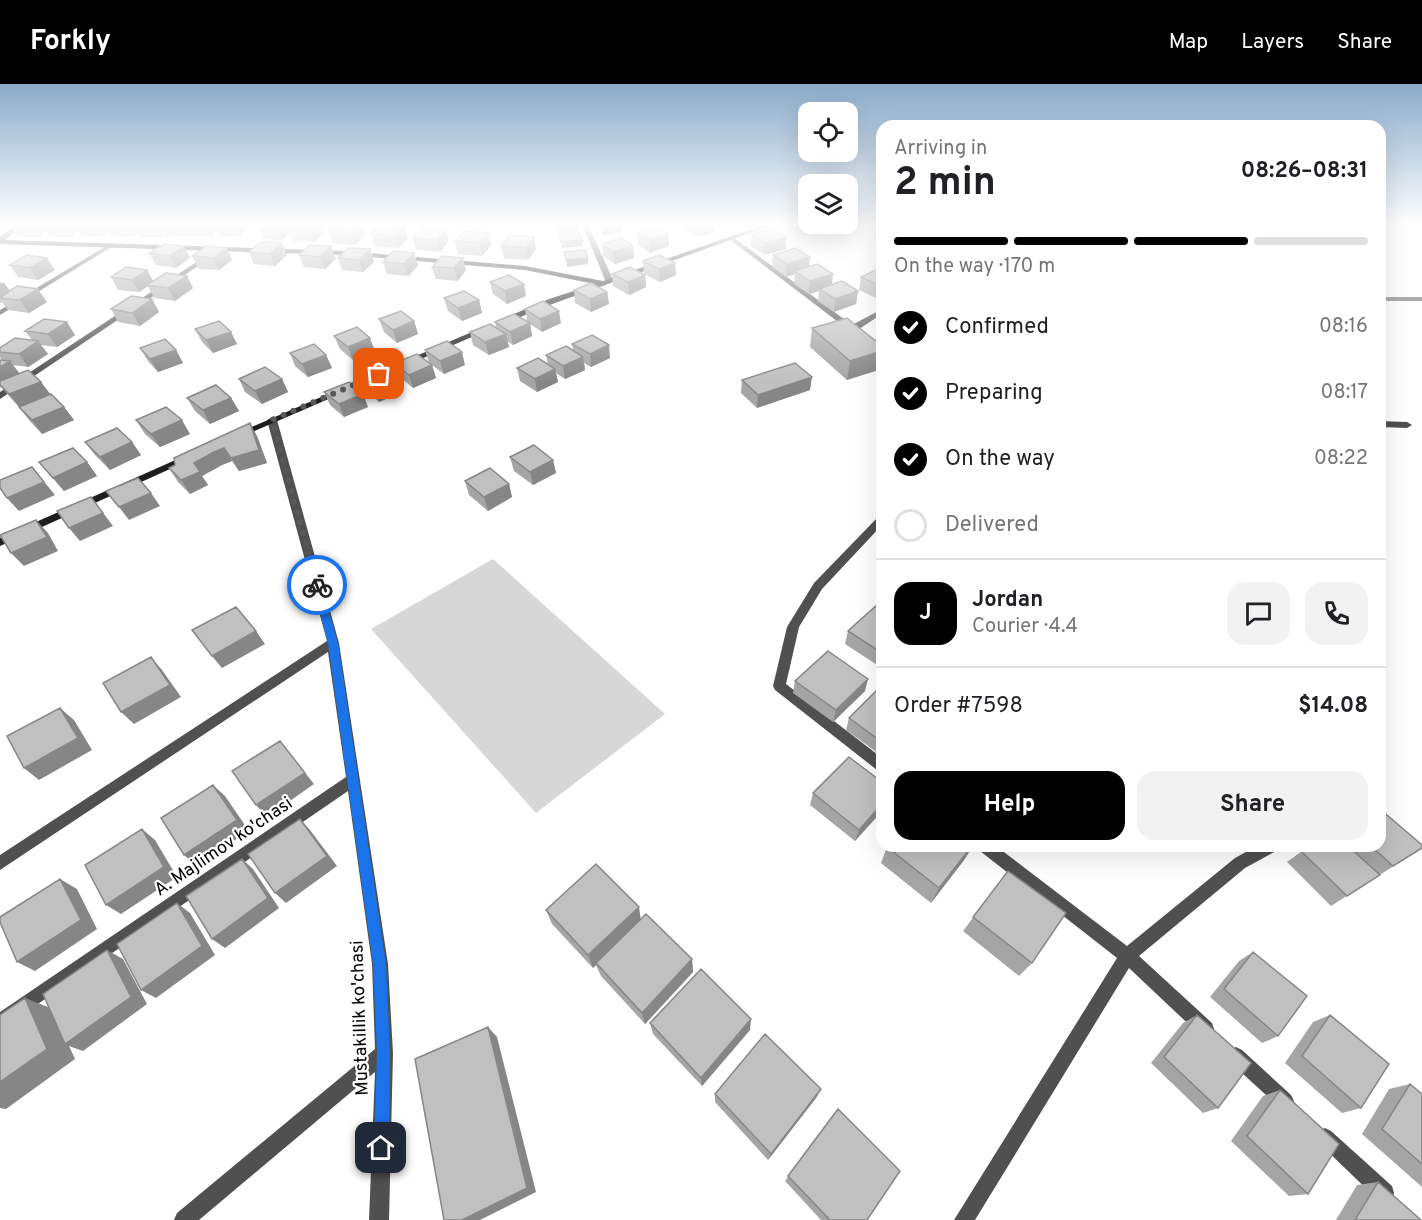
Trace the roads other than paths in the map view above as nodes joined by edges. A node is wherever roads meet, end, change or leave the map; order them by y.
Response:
1 (59, 277) edge
2 (179, 277) edge
3 (581, 277) edge
4 (605, 277) edge
5 (618, 277) edge
6 (784, 277) edge
7 (606, 281) junction
8 (1386, 299) edge
9 (1422, 299) edge
10 (0, 313) edge
11 (876, 315) edge
12 (0, 396) edge
13 (272, 420) junction
14 (1386, 424) edge
15 (1407, 425) dead end
16 (228, 439) edge
17 (195, 454) edge
18 (876, 525) edge
19 (0, 542) edge
20 (333, 643) junction
21 (876, 761) edge
22 (354, 779) junction
23 (993, 852) edge
24 (1260, 852) edge
25 (0, 863) edge
26 (1127, 956) junction
27 (0, 1022) edge
28 (384, 1053) junction
29 (1398, 1204) edge
30 (184, 1220) edge
31 (379, 1220) edge
32 (964, 1220) edge

1 - 10 street
2 - 12 street
3 - 7 main road
4 - 7 street
5 - 7 main road
6 - 11 street
7 - 13 main road
8 - 9 street
13 - 16 main road
13 - 20 street
14 - 15 street
17 - 19 main road
18 - 21 street
20 - 22 street
20 - 25 street
22 - 27 street, A. Majlimov ko'chasi
22 - 28 street, Mustakillik ko'chasi
23 - 26 street
24 - 26 street
26 - 29 street
26 - 32 street
28 - 30 street
28 - 31 street, Mustakillik ko'chasi

